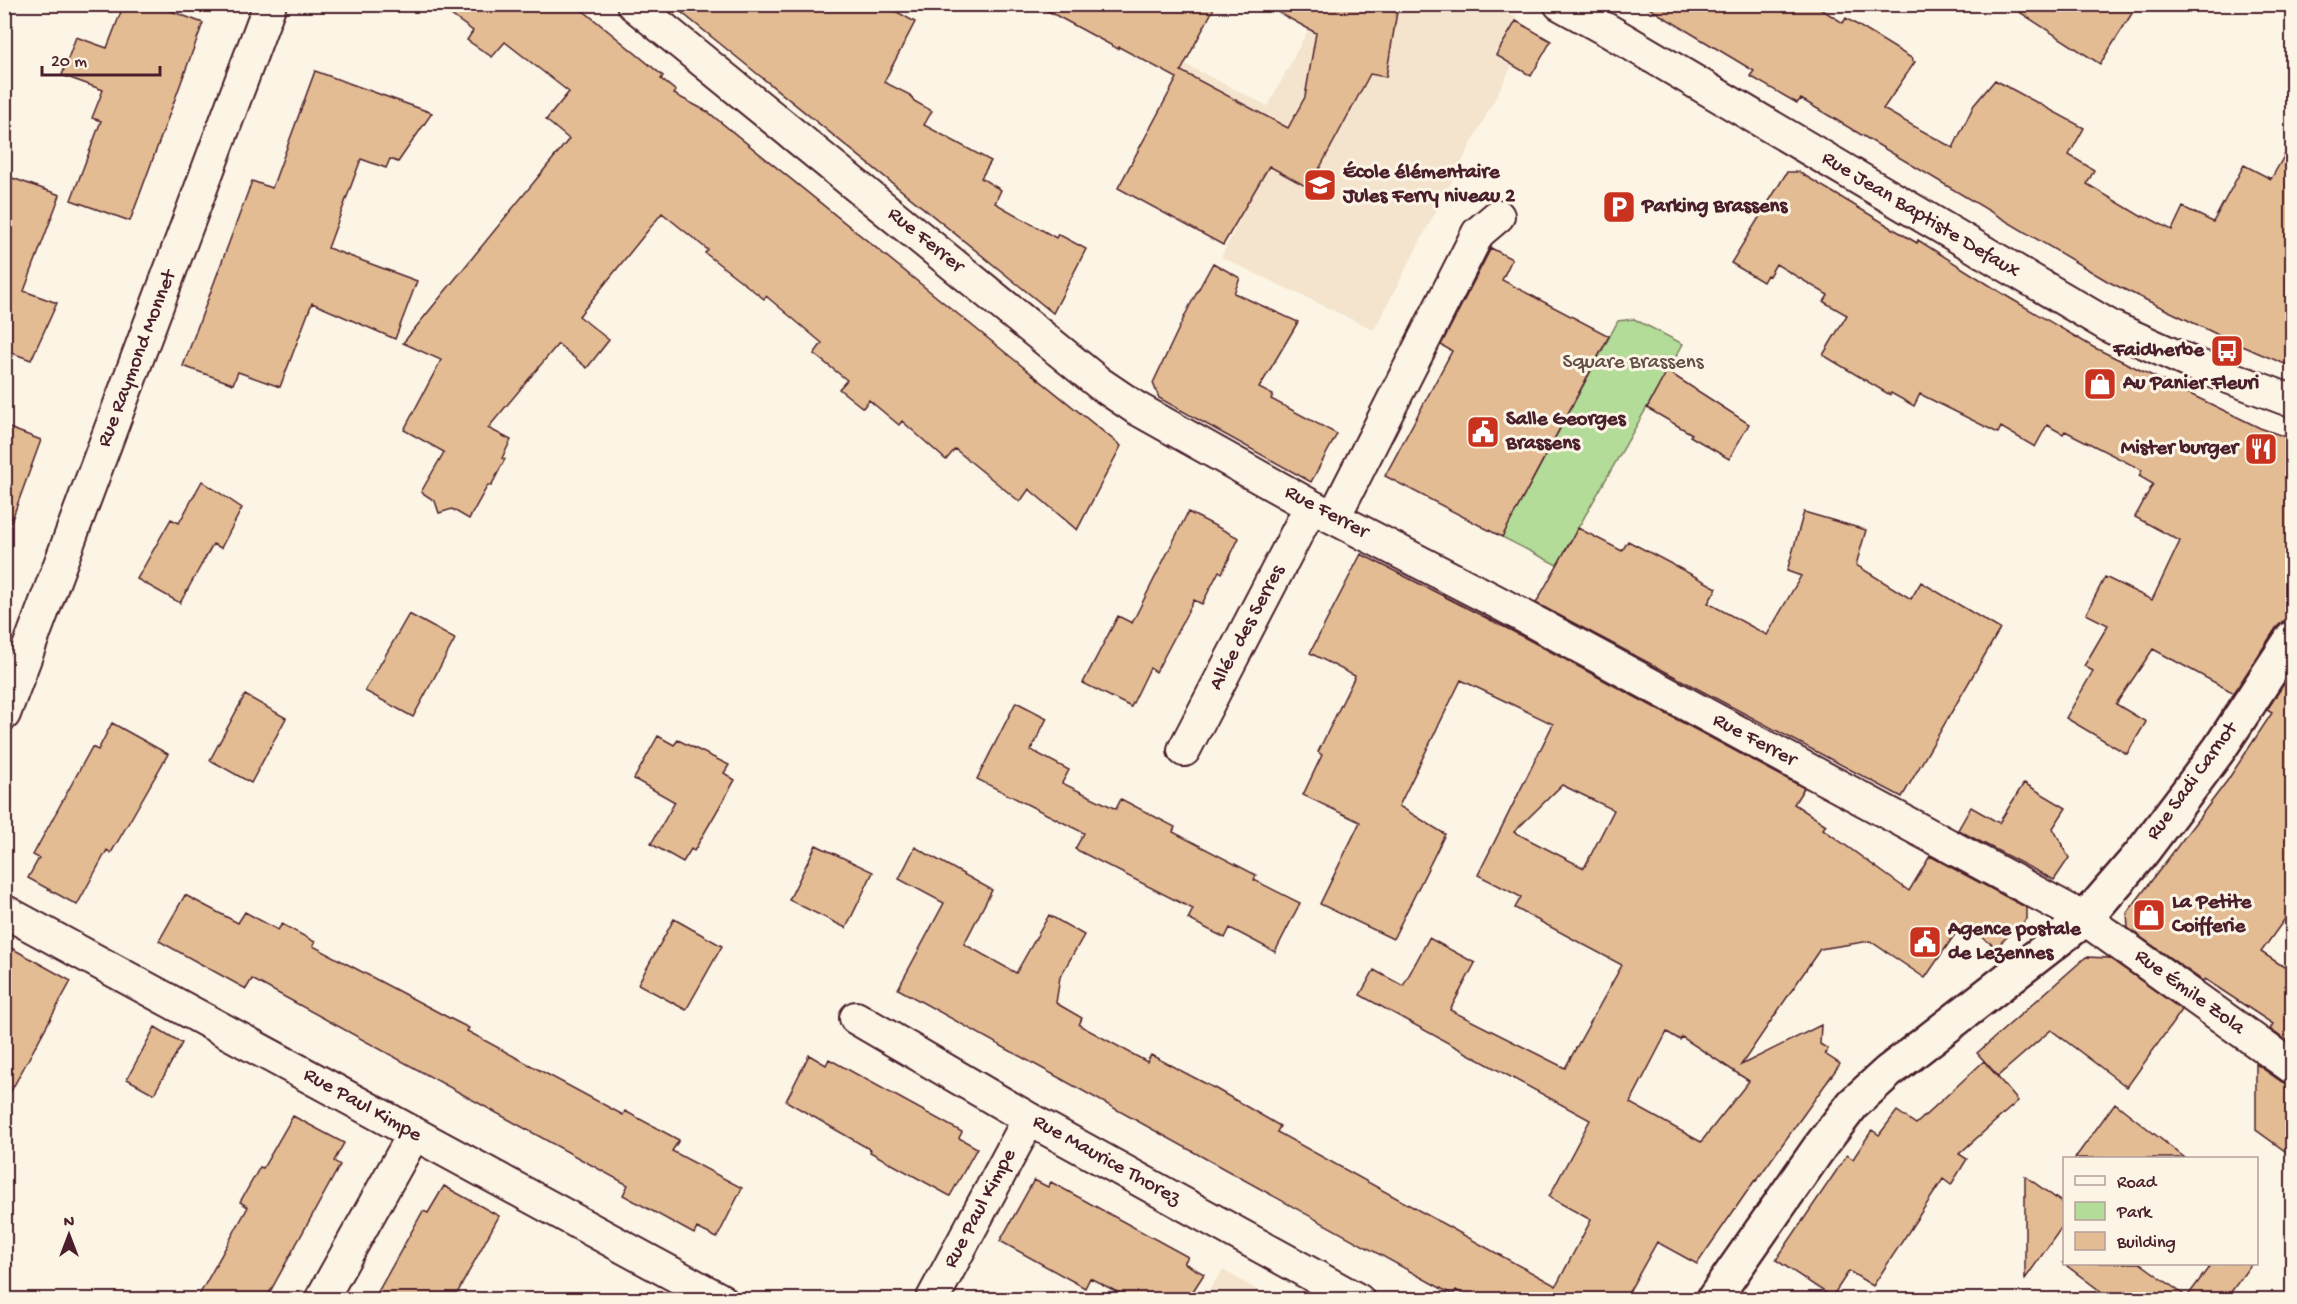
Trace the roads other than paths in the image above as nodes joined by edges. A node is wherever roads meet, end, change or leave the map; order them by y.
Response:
1 (270, 4) edge
2 (633, 4) edge
3 (1560, 4) edge
4 (1498, 216) dead end
5 (2292, 401) edge
6 (1322, 512) junction
7 (2292, 638) edge
8 (4, 714) edge
9 (1184, 750) dead end
10 (4, 911) edge
11 (2085, 919) junction
12 (856, 1018) dead end
13 (2292, 1067) edge
14 (1029, 1119) junction
15 (414, 1134) junction
16 (321, 1299) edge
17 (721, 1299) edge
18 (932, 1299) edge
19 (1358, 1299) edge
20 (1713, 1299) edge

1 - 8 street, Rue Raymond Monnet
2 - 6 street, Rue Ferrer
3 - 5 street, Rue Jean Baptiste Defaux
4 - 6 street, Allée des Serres
6 - 9 street, Allée des Serres
6 - 11 street, Rue Ferrer
7 - 11 street, Rue Sadi Carnot
10 - 15 street, Rue Paul Kimpe
11 - 13 street, Rue Émile Zola
11 - 20 street, Rue Sadi Carnot
12 - 14 street, Rue Maurice Thorez
14 - 18 street, Rue Paul Kimpe
14 - 19 street, Rue Maurice Thorez
15 - 16 street
15 - 17 street, Rue Paul Kimpe

